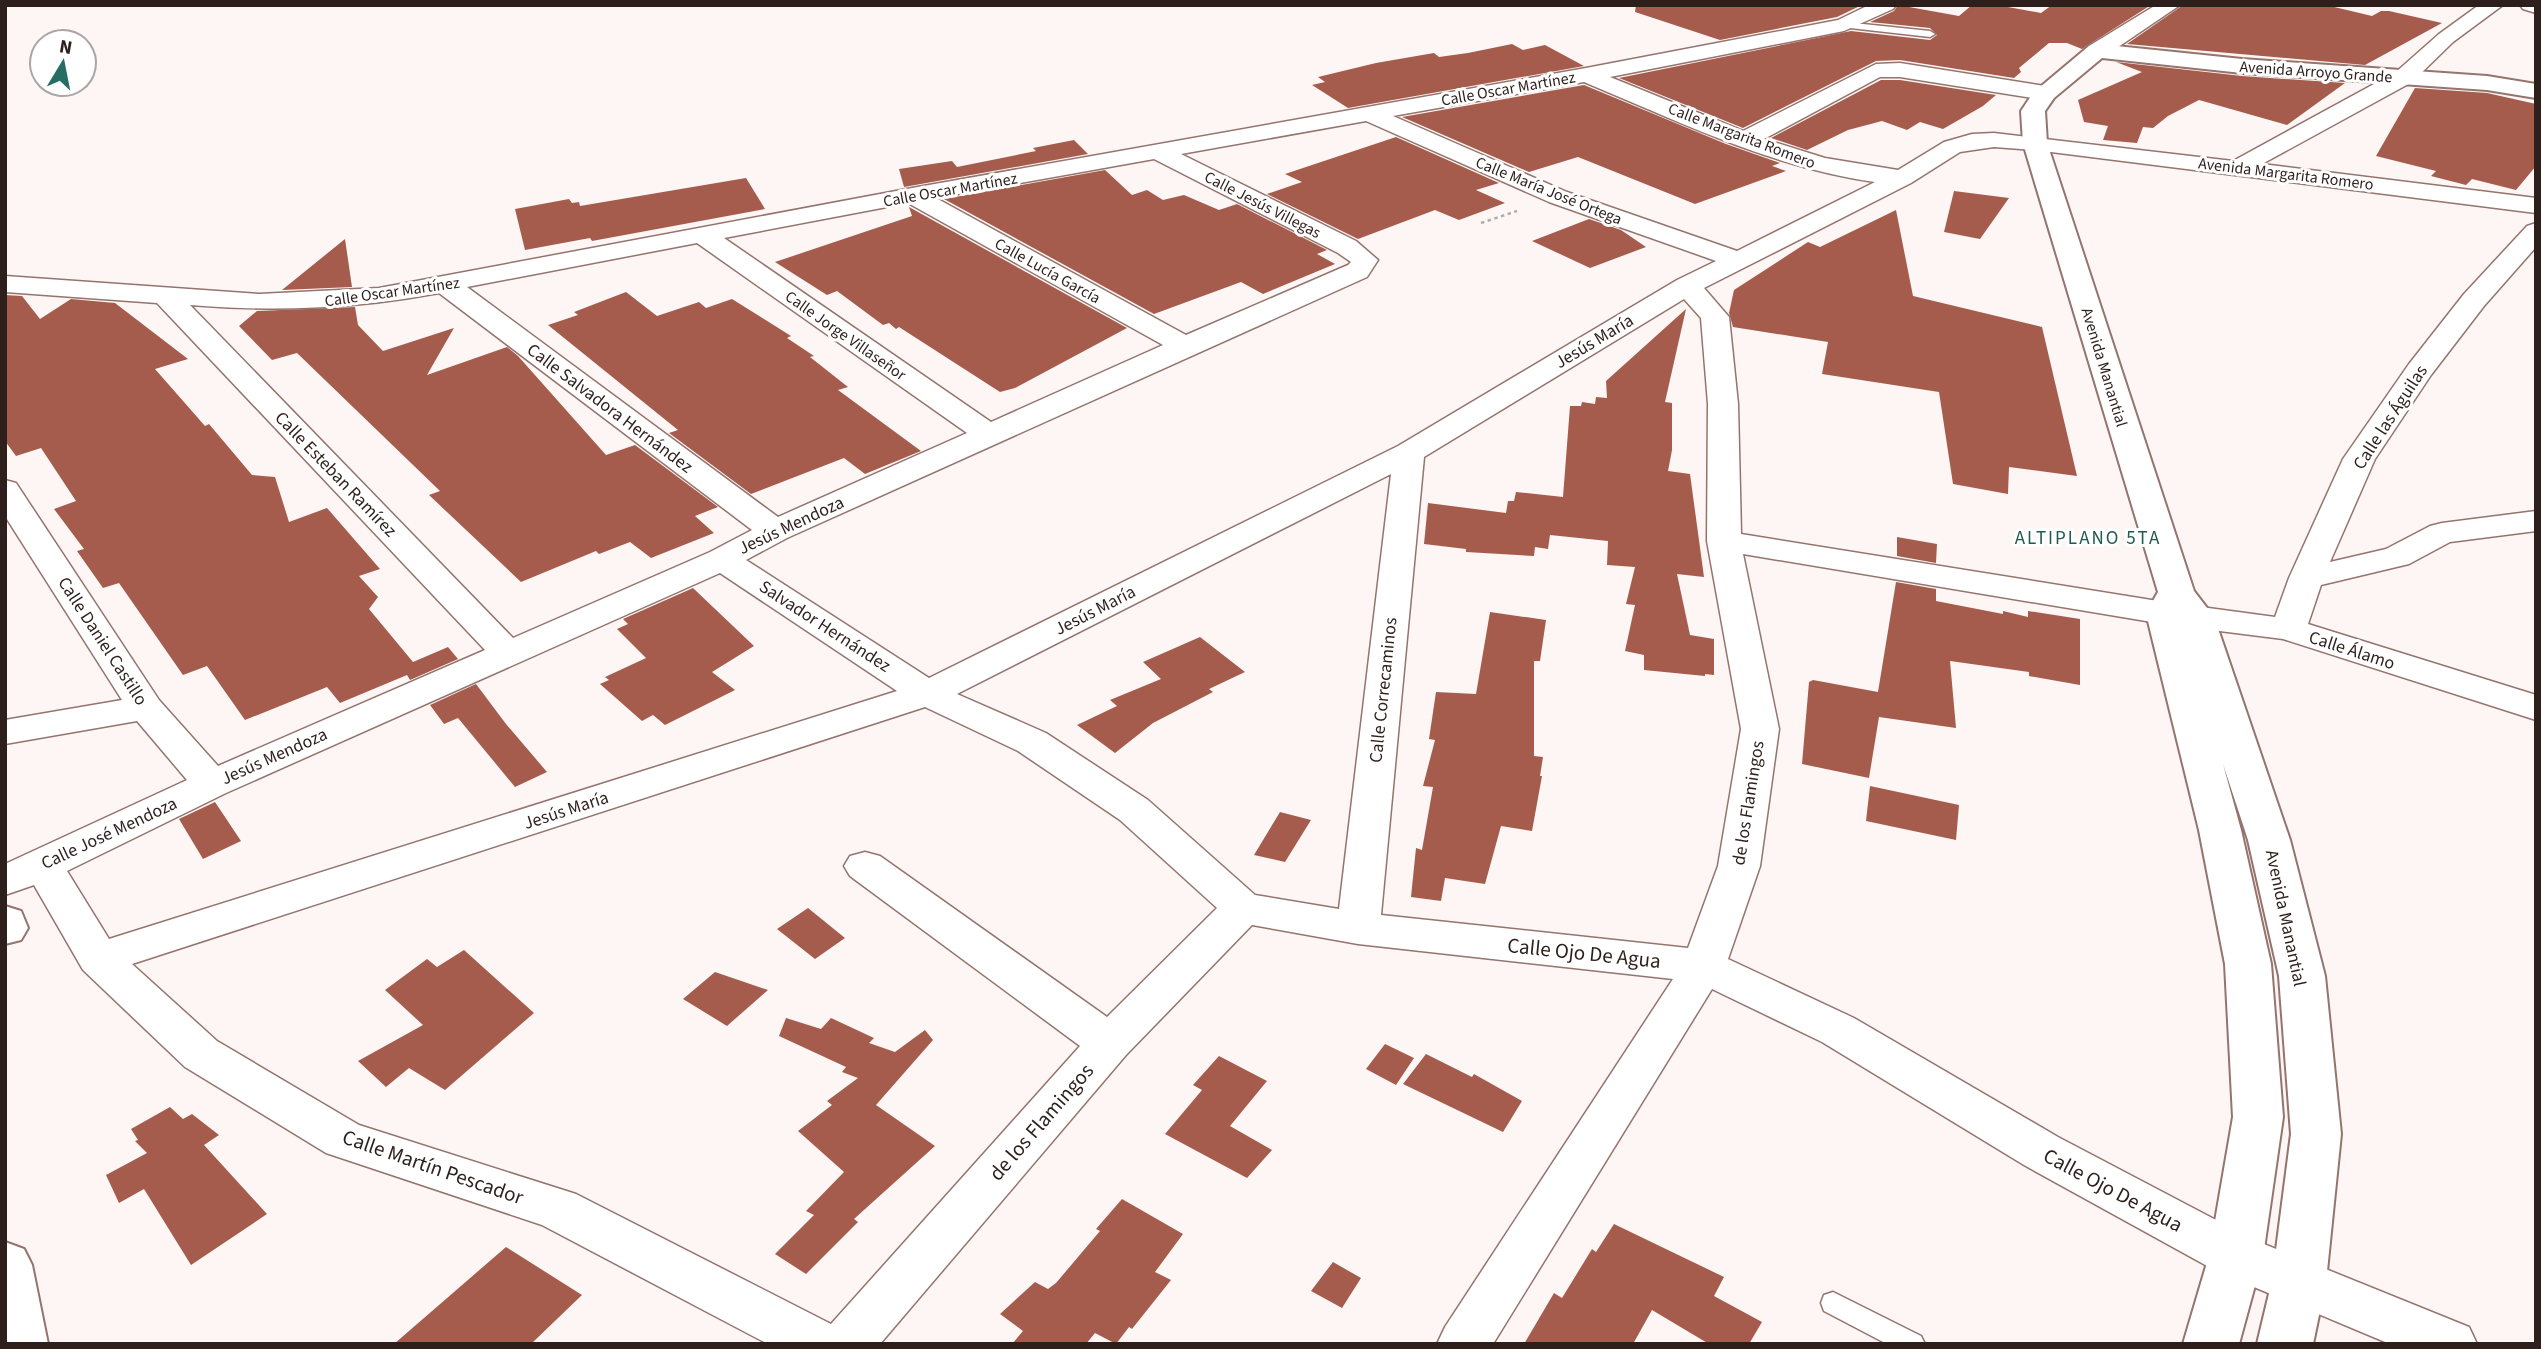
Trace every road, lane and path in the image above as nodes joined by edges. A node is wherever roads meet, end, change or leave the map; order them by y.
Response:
1 (1886, 5) edge
2 (2135, 5) edge
3 (2493, 5) edge
4 (2529, 5) edge
5 (2536, 6) edge
6 (2166, 8) edge
7 (1844, 25) junction
8 (1930, 34) dead end
9 (2097, 51) junction
10 (1586, 75) junction
11 (2404, 77) junction
12 (2536, 91) edge
13 (2045, 93) junction
14 (1367, 113) junction
15 (1746, 139) junction
16 (2035, 143) junction
17 (1158, 152) junction
18 (2239, 167) junction
19 (1902, 178) junction
20 (912, 195) junction
21 (2536, 206) edge
22 (2536, 231) edge
23 (702, 235) junction
24 (1735, 259) junction
25 (1365, 260) joint
26 (5, 284) edge
27 (445, 284) junction
28 (1687, 286) junction
29 (165, 295) junction
30 (1185, 346) junction
31 (990, 436) junction
32 (1409, 453) junction
33 (5, 490) edge
34 (2536, 521) edge
35 (775, 531) junction
36 (1724, 541) junction
37 (722, 559) junction
38 (2306, 578) junction
39 (2178, 607) junction
40 (2288, 629) junction
41 (507, 652) junction
42 (928, 694) junction
43 (146, 708) junction
44 (2536, 708) edge
45 (5, 732) edge
46 (212, 784) junction
47 (865, 866) dead end
48 (24, 872) edge
49 (1243, 908) junction
50 (5, 922) edge
51 (5, 928) edge
52 (1358, 928) junction
53 (98, 959) junction
54 (1704, 966) junction
55 (1110, 1043) junction
56 (2236, 1256) junction
57 (5, 1265) edge
58 (2299, 1281) junction
59 (1833, 1303) dead end
60 (20, 1344) edge
61 (819, 1344) edge
62 (847, 1344) edge
63 (1464, 1344) edge
64 (1912, 1344) edge
65 (2211, 1344) edge
66 (2285, 1344) edge
67 (2450, 1344) edge

1 - 7 street, Calle Oscar Martínez
2 - 6 street
3 - 11 street
4 - 5 street
6 - 9 street
7 - 8 lane
7 - 10 street, Calle Oscar Martínez
9 - 11 main road, Avenida Arroyo Grande
9 - 13 main road
10 - 14 street, Calle Oscar Martínez
10 - 15 street, Calle Margarita Romero
11 - 12 main road, Avenida Arroyo Grande
11 - 18 street
13 - 15 street
13 - 16 main road, Avenida Manantial
14 - 17 street, Calle Oscar Martínez
14 - 24 street, Calle María José Ortega
15 - 19 street, Calle Margarita Romero
16 - 18 street, Avenida Margarita Romero
16 - 19 street, Jesús María
16 - 39 main road, Avenida Manantial
17 - 20 street, Calle Oscar Martínez
17 - 25 street, Calle Jesús Villegas
18 - 21 street, Avenida Margarita Romero
19 - 24 street, Jesús María
20 - 23 street, Calle Oscar Martínez
20 - 30 street, Calle Lucía García
22 - 38 street, Calle las Águilas
23 - 27 street, Calle Oscar Martínez
23 - 31 street, Calle Jorge Villaseñor
24 - 28 street, Jesús María
25 - 30 street, Jesús Mendoza
26 - 29 street, Calle Oscar Martínez
27 - 29 street, Calle Oscar Martínez
27 - 35 street, Calle Salvadora Hernández
28 - 32 street, Jesús María
28 - 36 street, de los Flamingos
29 - 41 street, Calle Esteban Ramírez
30 - 31 street, Jesús Mendoza
31 - 35 street, Jesús Mendoza
32 - 42 street, Jesús María
32 - 52 street, Calle Correcaminos
33 - 43 street, Calle Daniel Castillo
34 - 38 street
35 - 37 street, Jesús Mendoza
36 - 39 street, Calle Álamo
36 - 54 street, de los Flamingos
37 - 41 street, Jesús Mendoza
37 - 42 street, Salvador Hernández
38 - 40 street, Calle las Águilas
39 - 40 street, Calle Álamo
39 - 56 main road, Avenida Manantial
39 - 58 main road, Avenida Manantial
40 - 44 street, Calle Álamo
41 - 46 street, Jesús Mendoza
42 - 49 street
42 - 53 street, Jesús María
43 - 45 street
43 - 46 street, Calle Daniel Castillo
46 - 48 street, Calle José Mendoza
47 - 55 street
48 - 53 street, Calle Martín Pescador
49 - 52 street, Calle Ojo De Agua
49 - 55 street, de los Flamingos
50 - 51 main road
52 - 54 street, Calle Ojo De Agua
53 - 61 street, Calle Martín Pescador
54 - 56 street, Calle Ojo De Agua
54 - 63 street, de los Flamingos
55 - 62 street, de los Flamingos
56 - 58 street, Calle Ojo De Agua
56 - 65 main road, Avenida Manantial
57 - 60 main road
58 - 66 main road, Avenida Manantial
58 - 67 street, Calle Ojo De Agua
59 - 64 lane

